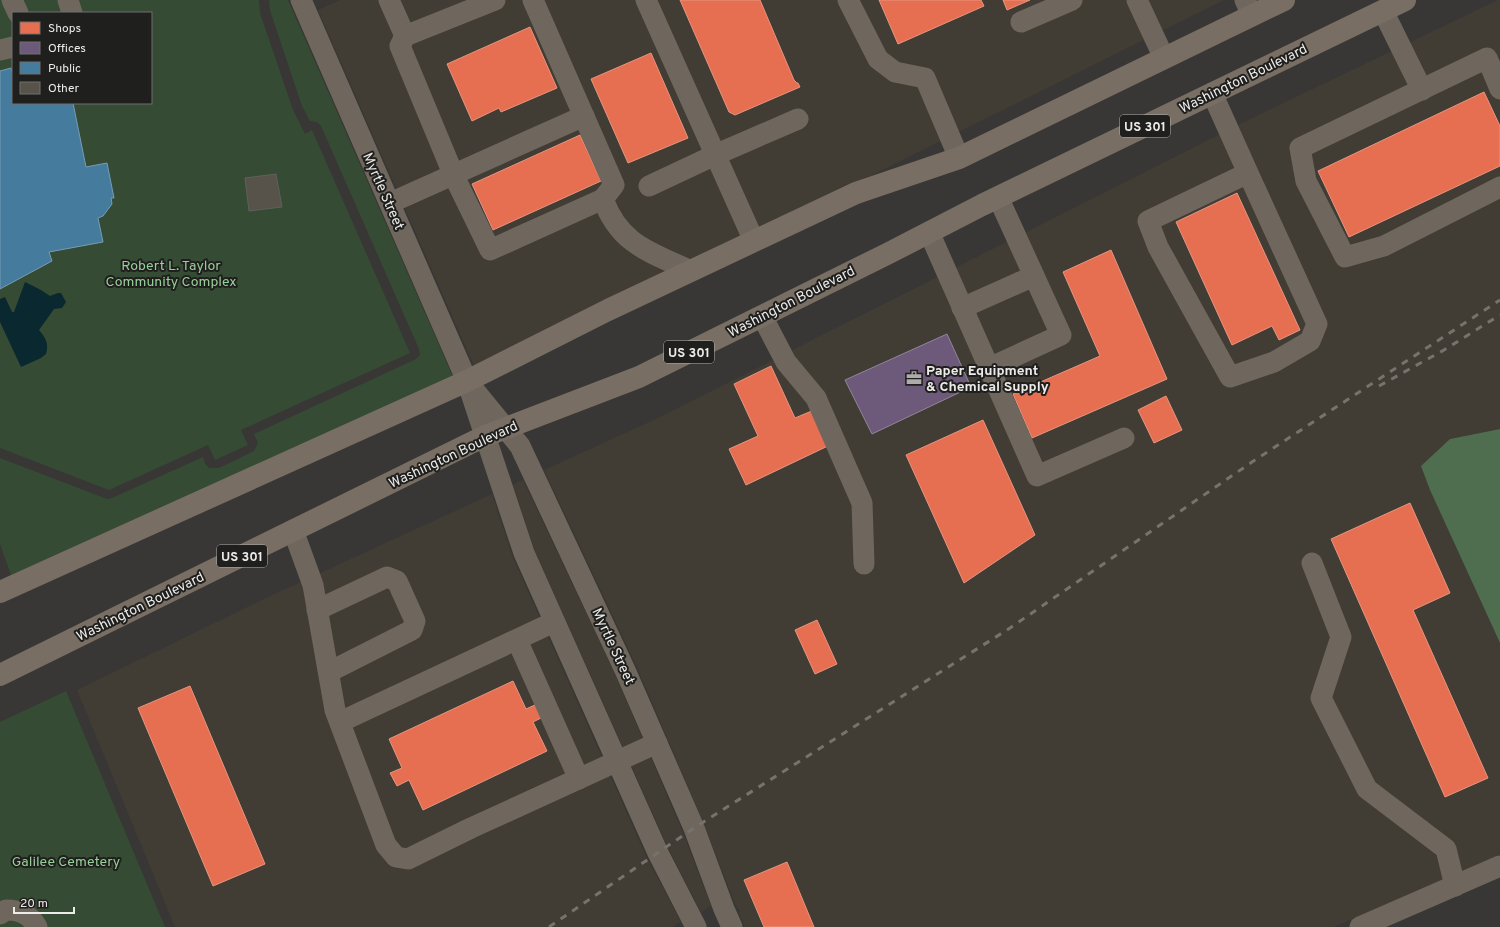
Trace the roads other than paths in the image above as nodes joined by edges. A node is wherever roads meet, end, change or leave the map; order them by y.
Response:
1 (12, 0) edge
2 (68, 0) edge
3 (389, 0) edge
4 (495, 0) edge
5 (533, 0) edge
6 (646, 0) edge
7 (848, 0) edge
8 (1072, 0) edge
9 (1137, 0) edge
10 (1284, 0) edge
11 (1406, 0) edge
12 (307, 2) edge
13 (1249, 8) edge
14 (1383, 11) junction
15 (18, 12) edge
16 (72, 12) edge
17 (1021, 22) dead end
18 (405, 36) junction
19 (12, 47) edge
20 (0, 50) edge
21 (1164, 58) junction
22 (1500, 89) edge
23 (1422, 90) junction
24 (1212, 93) junction
25 (584, 116) junction
26 (798, 119) dead end
27 (715, 155) junction
28 (959, 158) junction
29 (1248, 173) junction
30 (454, 176) junction
31 (649, 186) dead end
32 (1500, 187) edge
33 (998, 197) junction
34 (390, 203) junction
35 (607, 208) junction
36 (929, 232) junction
37 (754, 241) junction
38 (691, 270) junction
39 (1034, 276) junction
40 (962, 308) junction
41 (762, 316) junction
42 (989, 368) junction
43 (467, 381) junction
44 (506, 428) junction
45 (485, 436) junction
46 (1124, 438) dead end
47 (293, 530) junction
48 (1312, 563) dead end
49 (864, 564) dead end
50 (1, 587) edge
51 (317, 610) junction
52 (554, 622) junction
53 (517, 640) junction
54 (329, 672) junction
55 (0, 675) edge
56 (340, 722) junction
57 (657, 743) junction
58 (616, 762) junction
59 (579, 779) junction
60 (1500, 866) edge
61 (1455, 886) junction
62 (2, 907) edge
63 (728, 918) edge
64 (37, 927) edge
65 (696, 927) edge
66 (1360, 927) edge

1 - 15 street
2 - 16 street
3 - 18 street
4 - 18 street
5 - 25 street
6 - 27 street
7 - 28 street
8 - 17 street
9 - 21 street
10 - 13 main road
11 - 14 main road, Washington Boulevard / US 301
12 - 34 street, Myrtle Street
13 - 21 main road
14 - 23 street
14 - 24 main road, Washington Boulevard / US 301
18 - 30 street
19 - 20 street
21 - 28 main road
22 - 23 street
23 - 32 street
24 - 29 street
24 - 33 main road, Washington Boulevard / US 301
25 - 30 street
25 - 35 street
26 - 27 street
27 - 31 street
27 - 37 street
28 - 37 main road
29 - 29 street
30 - 34 street
30 - 35 street
33 - 36 main road, Washington Boulevard / US 301
33 - 39 street
34 - 43 street, Myrtle Street
35 - 38 street
36 - 40 street
36 - 41 main road, Washington Boulevard / US 301
37 - 38 main road
38 - 43 main road
39 - 40 street
39 - 42 street
40 - 42 street
41 - 44 main road, Washington Boulevard / US 301
41 - 49 street
42 - 46 street
43 - 44 street, Myrtle Street
43 - 45 street, Myrtle Street
43 - 50 main road
44 - 45 main road, Washington Boulevard / US 301
44 - 57 street, Myrtle Street
45 - 47 main road, Washington Boulevard / US 301
45 - 52 street, Myrtle Street
47 - 51 street
47 - 55 main road, Washington Boulevard / US 301
48 - 61 street
51 - 54 street
51 - 54 street
52 - 53 street
52 - 58 street, Myrtle Street
53 - 56 street
53 - 59 street
54 - 56 street
56 - 59 street
57 - 58 street
57 - 63 street, Myrtle Street
58 - 59 street
58 - 65 street, Myrtle Street
60 - 61 street
61 - 66 street
62 - 64 street
63 - 65 street

